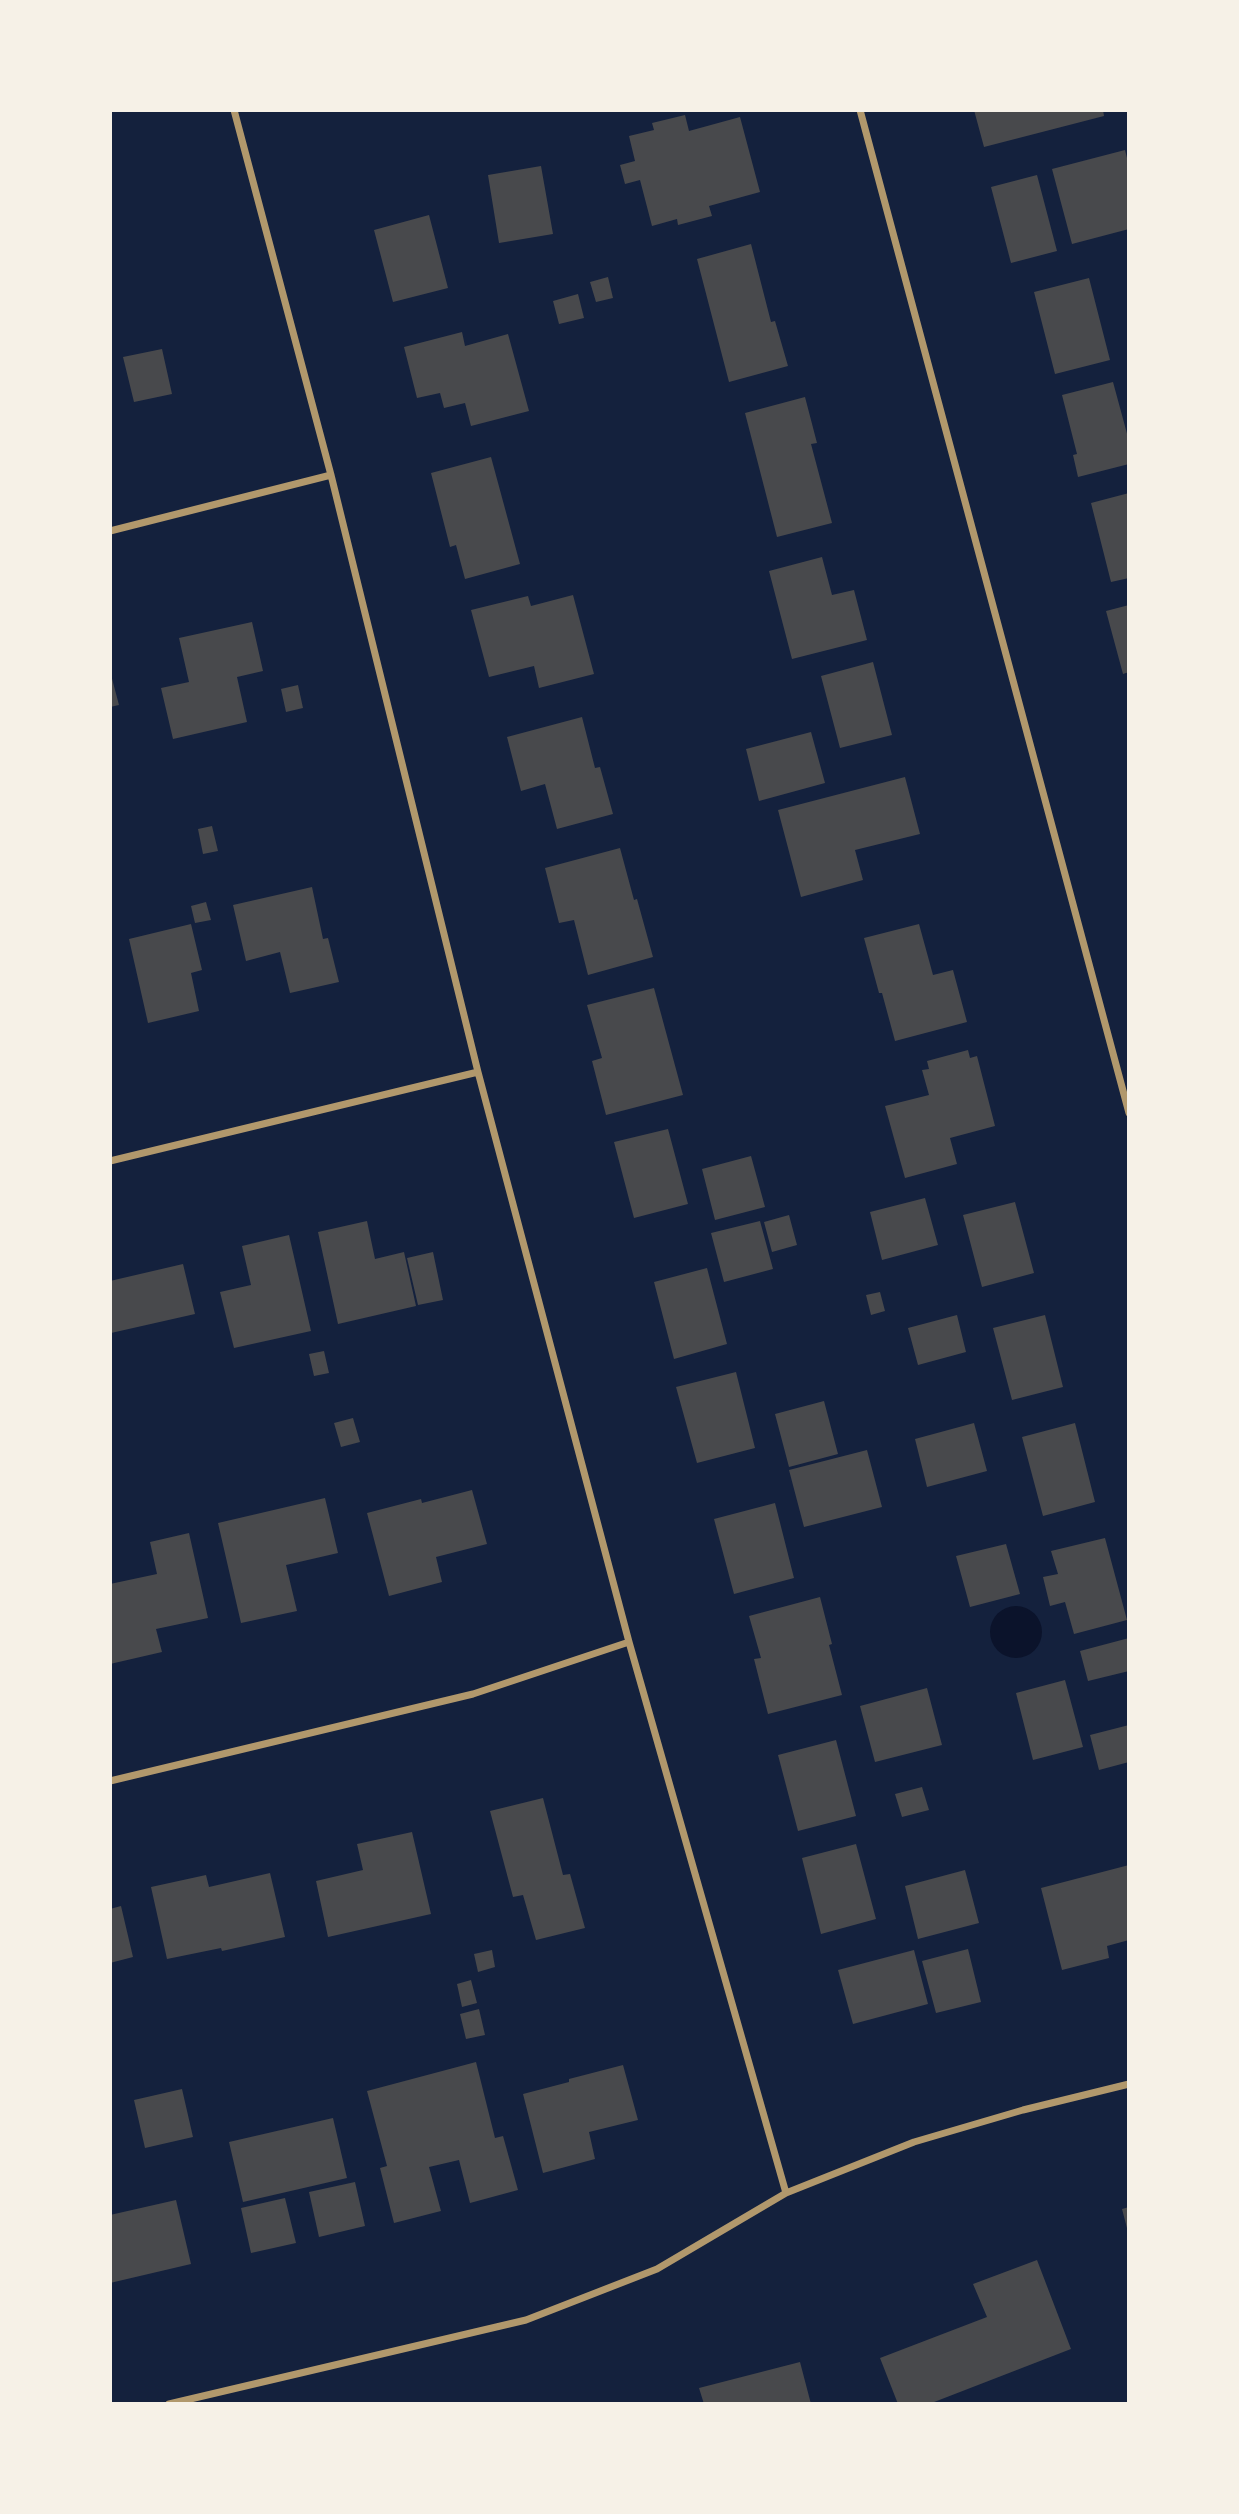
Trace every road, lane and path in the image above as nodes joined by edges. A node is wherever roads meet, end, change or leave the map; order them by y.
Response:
1 (233, 110) edge
2 (860, 110) edge
3 (331, 475) junction
4 (110, 531) edge
5 (478, 1072) junction
6 (1129, 1113) edge
7 (110, 1161) edge
8 (629, 1642) junction
9 (110, 1781) edge
10 (1129, 2084) edge
11 (786, 2193) junction
12 (169, 2404) edge

1 - 3 street
2 - 6 street
3 - 4 street
3 - 5 street
5 - 7 street
5 - 8 street
8 - 9 street
8 - 11 street
10 - 11 street
11 - 12 street

